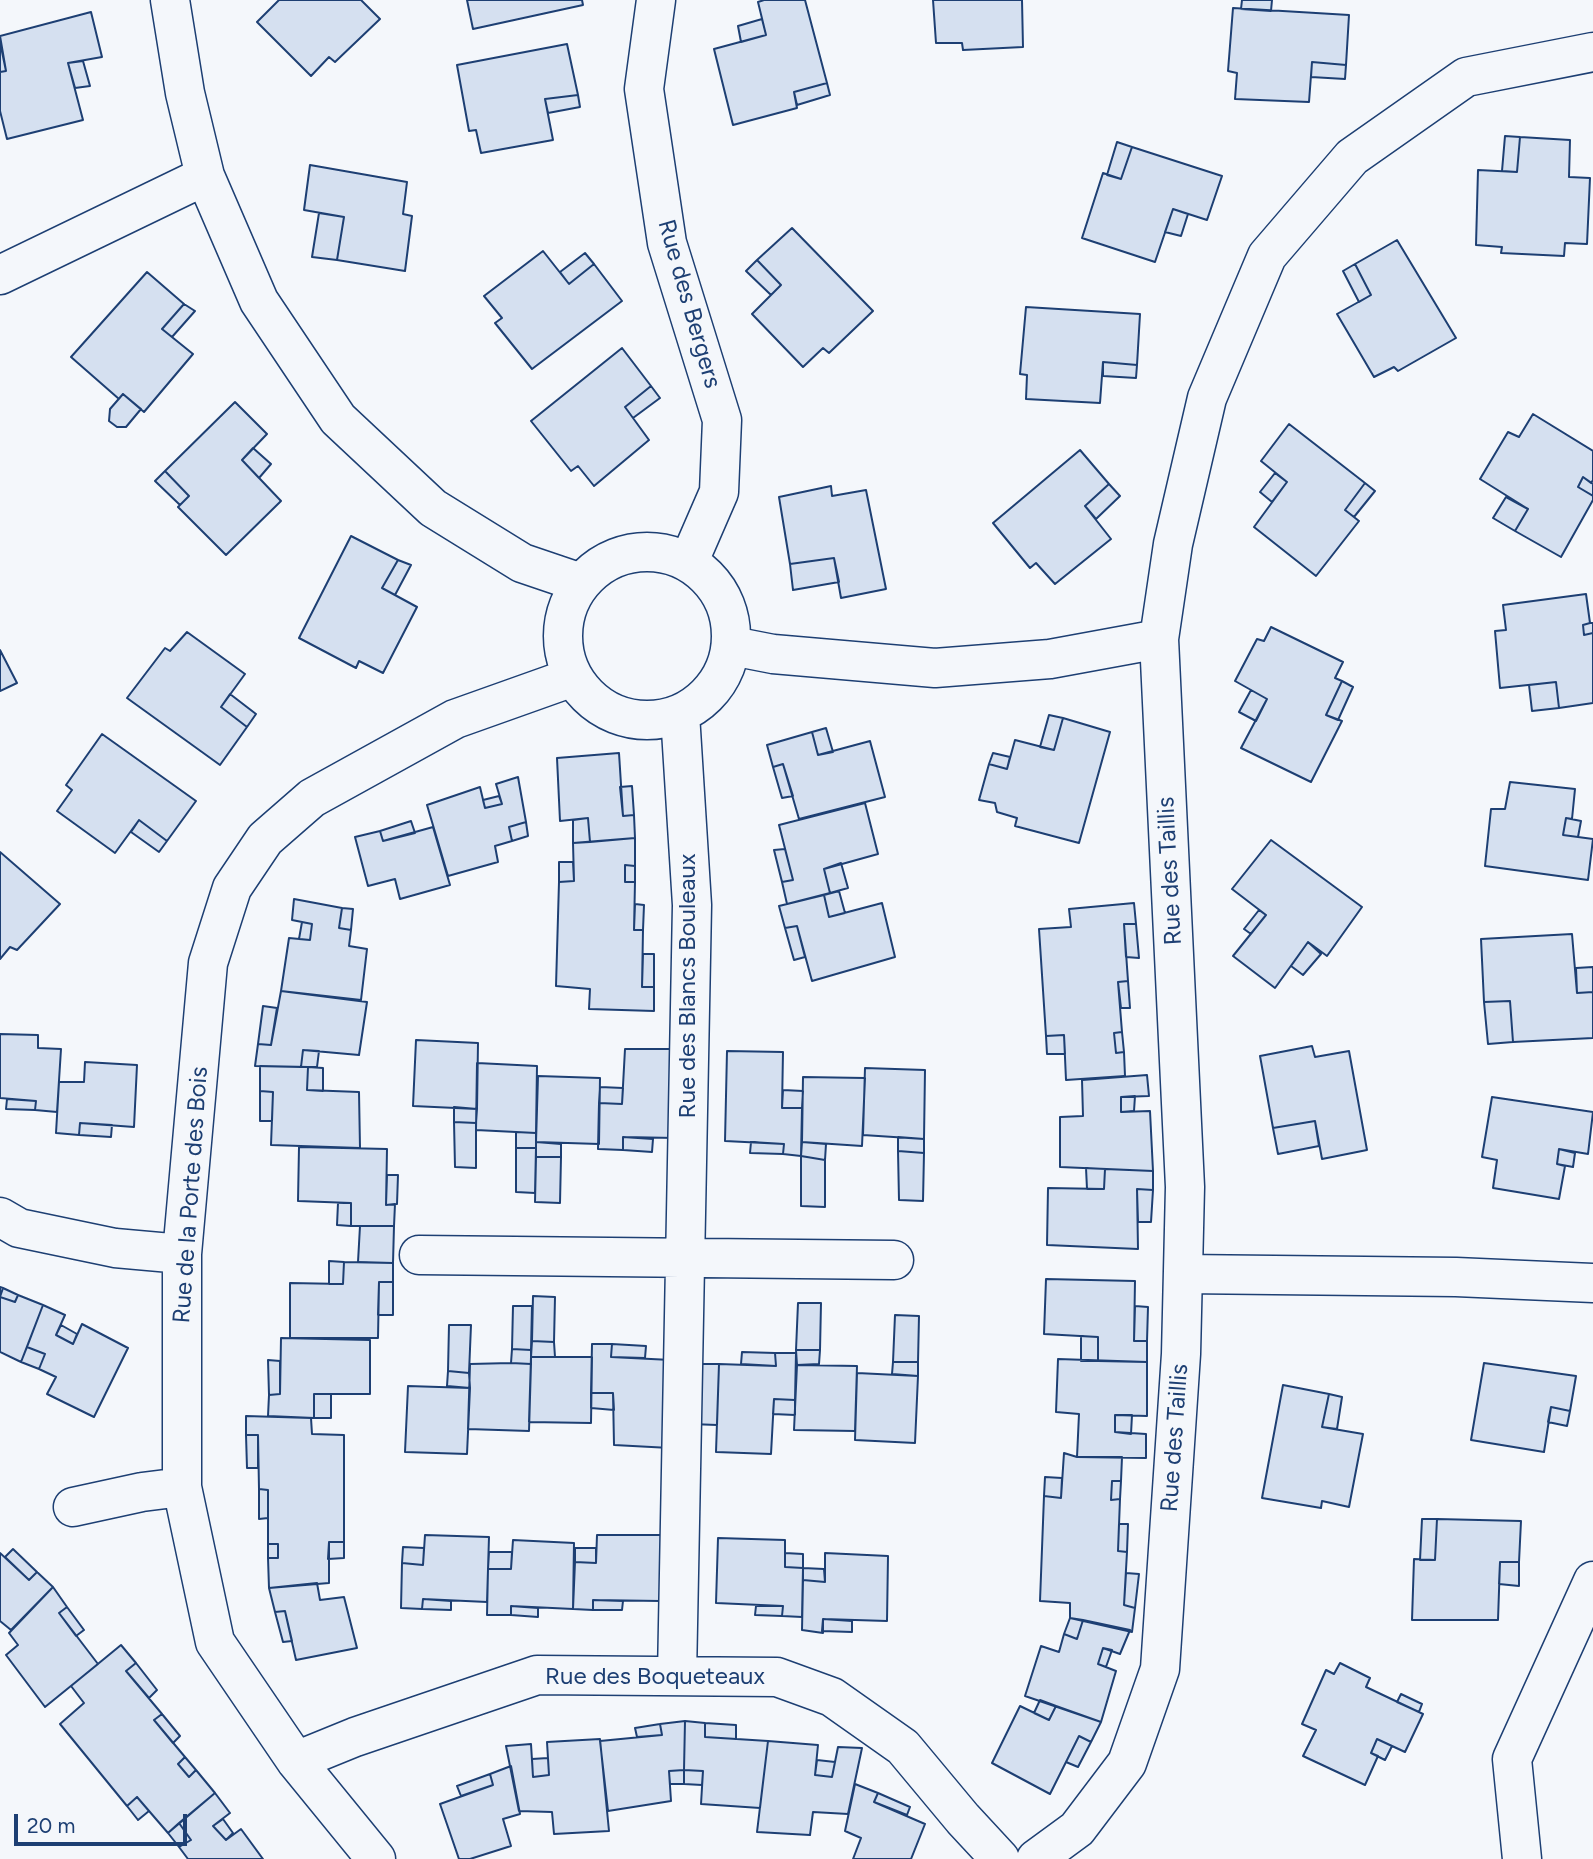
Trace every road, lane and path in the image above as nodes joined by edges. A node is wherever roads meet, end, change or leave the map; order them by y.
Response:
1 (170, 0) edge
2 (656, 0) edge
3 (1593, 52) edge
4 (205, 176) junction
5 (0, 275) edge
6 (689, 561) junction
7 (581, 583) junction
8 (1159, 639) junction
9 (732, 646) junction
10 (573, 677) junction
11 (680, 714) junction
12 (0, 1217) edge
13 (182, 1254) junction
14 (419, 1255) dead end
15 (686, 1259) junction
16 (894, 1261) dead end
17 (1184, 1273) junction
18 (1593, 1283) edge
19 (182, 1487) junction
20 (73, 1507) dead end
21 (1593, 1581) edge
22 (677, 1676) junction
23 (296, 1761) junction
24 (376, 1859) edge
25 (1000, 1859) edge
26 (1037, 1859) edge
27 (1522, 1859) edge

1 - 4 street
2 - 6 street, Rue des Bergers
3 - 8 street, Rue des Taillis
4 - 5 street
4 - 7 street
6 - 7 street
6 - 9 street
7 - 10 street
8 - 9 street
8 - 17 street, Rue des Taillis
9 - 11 street
10 - 11 street
10 - 13 street, Rue de la Porte des Bois
11 - 15 street, Rue des Blancs Bouleaux
12 - 13 street
13 - 19 street, Rue de la Porte des Bois
14 - 15 street
15 - 16 street
15 - 22 street, Rue des Blancs Bouleaux
17 - 18 street
17 - 26 street, Rue des Taillis
19 - 20 street
19 - 23 street, Rue de la Porte des Bois
21 - 27 street
22 - 23 street, Rue des Boqueteaux
22 - 25 street, Rue des Boqueteaux
23 - 24 street, Rue de la Porte des Bois

